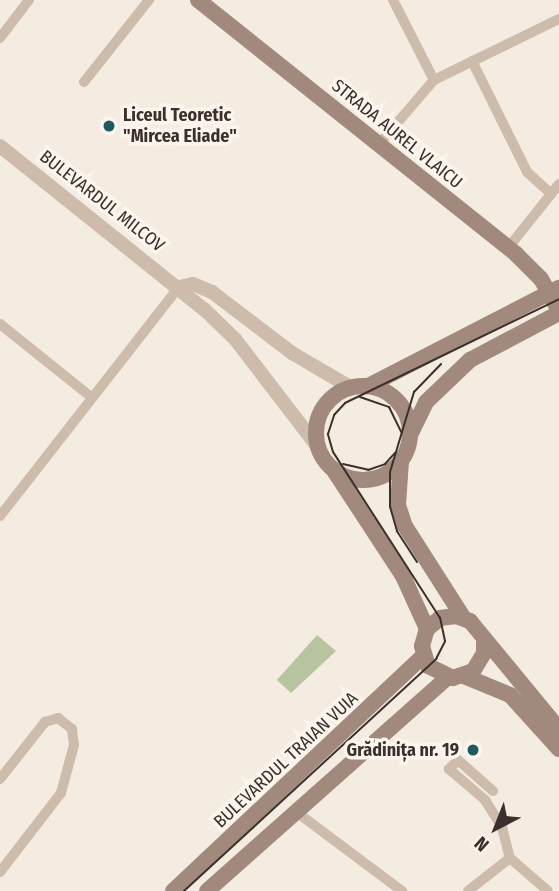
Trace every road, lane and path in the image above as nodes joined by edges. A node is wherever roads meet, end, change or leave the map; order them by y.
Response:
1 (29, 0) edge
2 (149, 0) edge
3 (198, 0) edge
4 (393, 0) edge
5 (559, 19) edge
6 (0, 38) edge
7 (472, 61) junction
8 (434, 80) junction
9 (84, 82) dead end
10 (379, 144) junction
11 (0, 146) edge
12 (559, 184) edge
13 (550, 193) junction
14 (508, 247) junction
15 (179, 287) junction
16 (554, 290) edge
17 (559, 312) edge
18 (0, 324) edge
19 (368, 386) junction
20 (351, 387) junction
21 (91, 397) junction
22 (411, 433) junction
23 (318, 447) junction
24 (401, 461) junction
25 (334, 470) junction
26 (0, 516) edge
27 (463, 617) junction
28 (428, 629) junction
29 (484, 643) junction
30 (423, 656) junction
31 (464, 676) junction
32 (447, 678) junction
33 (559, 729) edge
34 (559, 749) edge
35 (0, 779) edge
36 (493, 791) dead end
37 (295, 811) junction
38 (510, 858) junction
39 (0, 872) edge
40 (173, 891) edge
41 (207, 891) edge
42 (402, 891) edge
43 (468, 891) edge
44 (548, 891) edge

1 - 6 street
2 - 9 street
3 - 10 main road, STRADA AUREL VLAICU
4 - 8 street
5 - 7 street
7 - 8 street
7 - 13 street
8 - 10 street
10 - 14 main road, STRADA AUREL VLAICU
11 - 15 street, BULEVARDUL MILCOV
12 - 13 street
13 - 14 street
14 - 16 main road, STRADA AUREL VLAICU
15 - 20 street, BULEVARDUL MILCOV
15 - 21 street
15 - 23 street, BULEVARDUL MILCOV
16 - 17 main road, STRADA AUREL VLAICU
16 - 19 main road
17 - 22 main road
18 - 21 street
19 - 20 main road
19 - 22 main road
20 - 23 main road
21 - 26 street
22 - 24 main road
23 - 25 main road
24 - 25 main road
24 - 27 main road
25 - 28 main road
27 - 28 main road
27 - 29 main road
28 - 30 main road
29 - 31 main road
29 - 33 main road
30 - 32 main road
30 - 40 main road, BULEVARDUL TRAIAN VUIA
31 - 32 main road
31 - 34 main road
32 - 37 main road
35 - 39 street
36 - 38 street
37 - 41 main road
37 - 42 street
38 - 43 street
38 - 44 street

